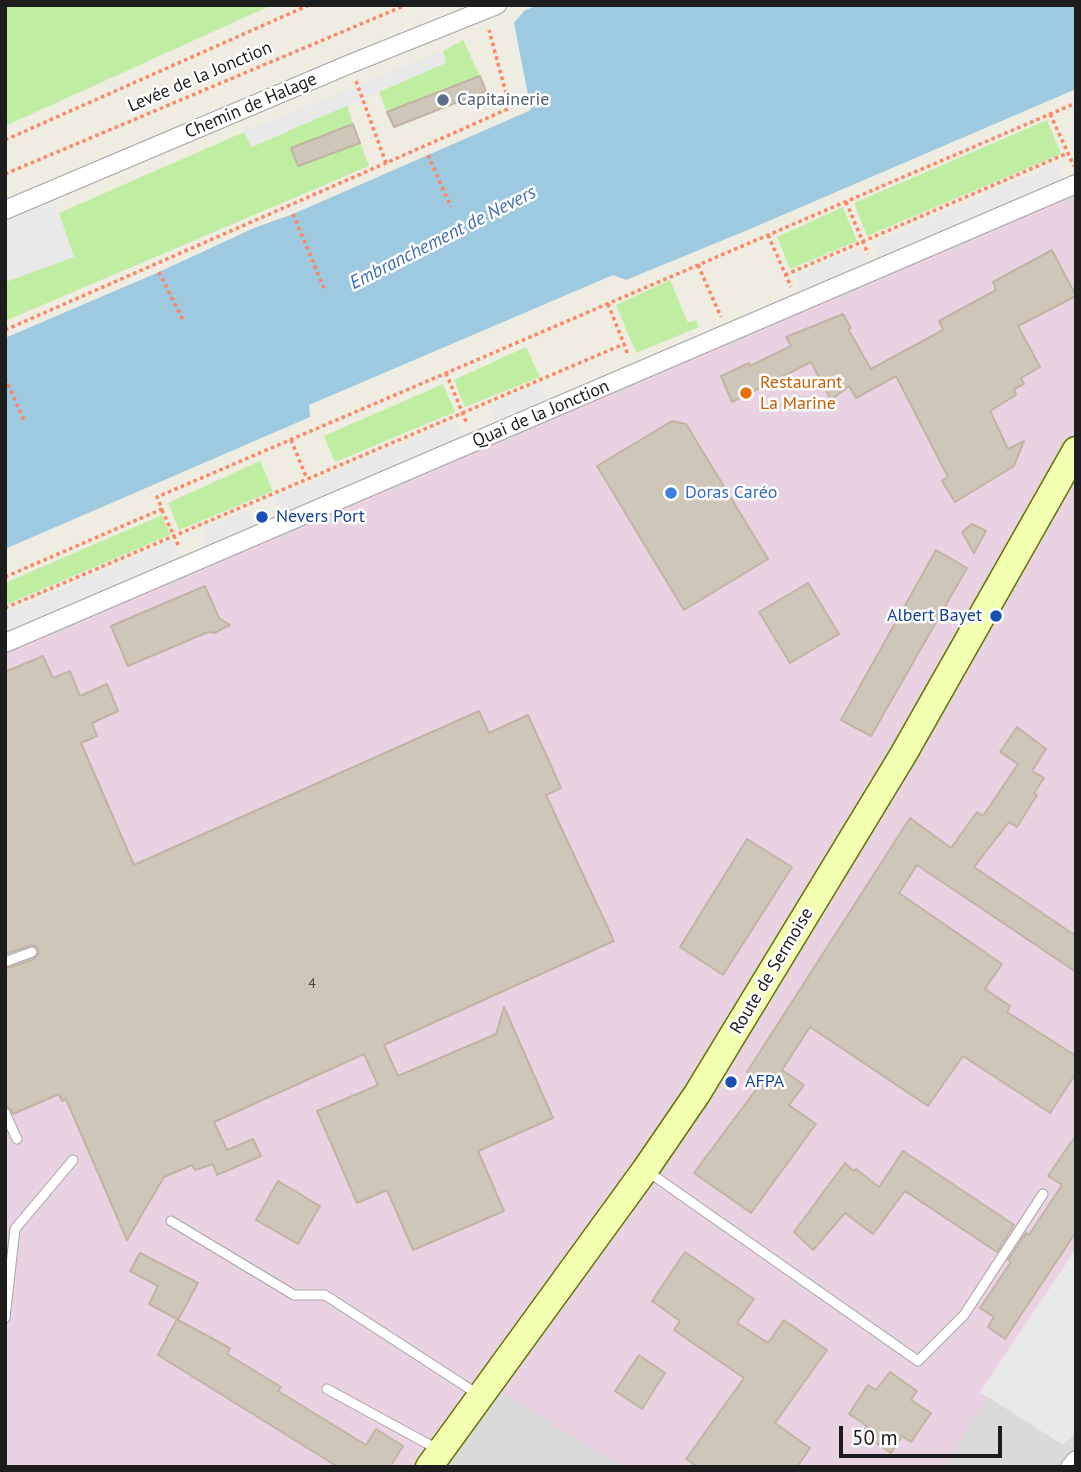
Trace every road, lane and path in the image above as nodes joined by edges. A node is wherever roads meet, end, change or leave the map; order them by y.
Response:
1 (309, 5) edge
2 (406, 5) edge
3 (491, 8) edge
4 (350, 64) junction
5 (1076, 103) edge
6 (1050, 114) junction
7 (5, 140) edge
8 (1068, 153) junction
9 (428, 155) dead end
10 (386, 163) junction
11 (1076, 171) edge
12 (5, 174) edge
13 (1076, 184) edge
14 (846, 202) junction
15 (451, 207) dead end
16 (5, 210) edge
17 (293, 214) dead end
18 (768, 235) junction
19 (863, 241) junction
20 (698, 265) junction
21 (159, 272) dead end
22 (876, 272) junction
23 (785, 275) junction
24 (324, 288) dead end
25 (792, 290) dead end
26 (608, 304) junction
27 (184, 322) dead end
28 (5, 330) edge
29 (729, 335) junction
30 (624, 344) junction
31 (630, 359) dead end
32 (446, 373) junction
33 (5, 379) edge
34 (463, 413) junction
35 (24, 420) dead end
36 (291, 440) junction
37 (475, 442) junction
38 (1075, 453) edge
39 (307, 479) junction
40 (162, 509) junction
41 (174, 536) junction
42 (187, 565) junction
43 (5, 577) edge
44 (5, 608) edge
45 (5, 643) edge
46 (32, 952) dead end
47 (5, 962) edge
48 (5, 1113) edge
49 (17, 1139) dead end
50 (73, 1160) dead end
51 (645, 1170) junction
52 (1043, 1194) dead end
53 (171, 1221) dead end
54 (5, 1318) edge
55 (327, 1389) dead end
56 (481, 1395) junction
57 (435, 1459) edge
58 (1076, 1460) edge
59 (1070, 1467) edge

1 - 7 path
2 - 12 path, Levée de la Jonction
3 - 4 street, Chemin de Halage
3 - 10 path
4 - 10 path
4 - 16 street, Chemin de Halage
5 - 6 path
6 - 8 path
6 - 14 path
8 - 11 path
8 - 19 path
9 - 15 path
10 - 28 path
13 - 22 street, Quai de la Jonction
14 - 18 path
14 - 19 path
17 - 24 path
18 - 20 path
18 - 23 path
19 - 22 path
19 - 23 path
20 - 26 path
20 - 29 path
21 - 27 path
22 - 29 street, Quai de la Jonction
23 - 25 path
26 - 30 path
26 - 32 path
29 - 37 street, Quai de la Jonction
30 - 31 path
30 - 34 path
32 - 34 path
32 - 36 path
33 - 35 path
34 - 37 path
34 - 39 path
36 - 39 path
36 - 40 path
37 - 42 street, Quai de la Jonction
38 - 51 main road, Route de Sermoise
39 - 41 path
40 - 41 path
40 - 43 path
41 - 42 path
41 - 44 path
42 - 45 street, Quai de la Jonction
46 - 47 lane
48 - 49 lane
50 - 54 lane
51 - 52 lane
51 - 56 main road, Route de Sermoise
53 - 56 lane
55 - 57 lane
56 - 57 main road, Route de Sermoise
58 - 59 street

